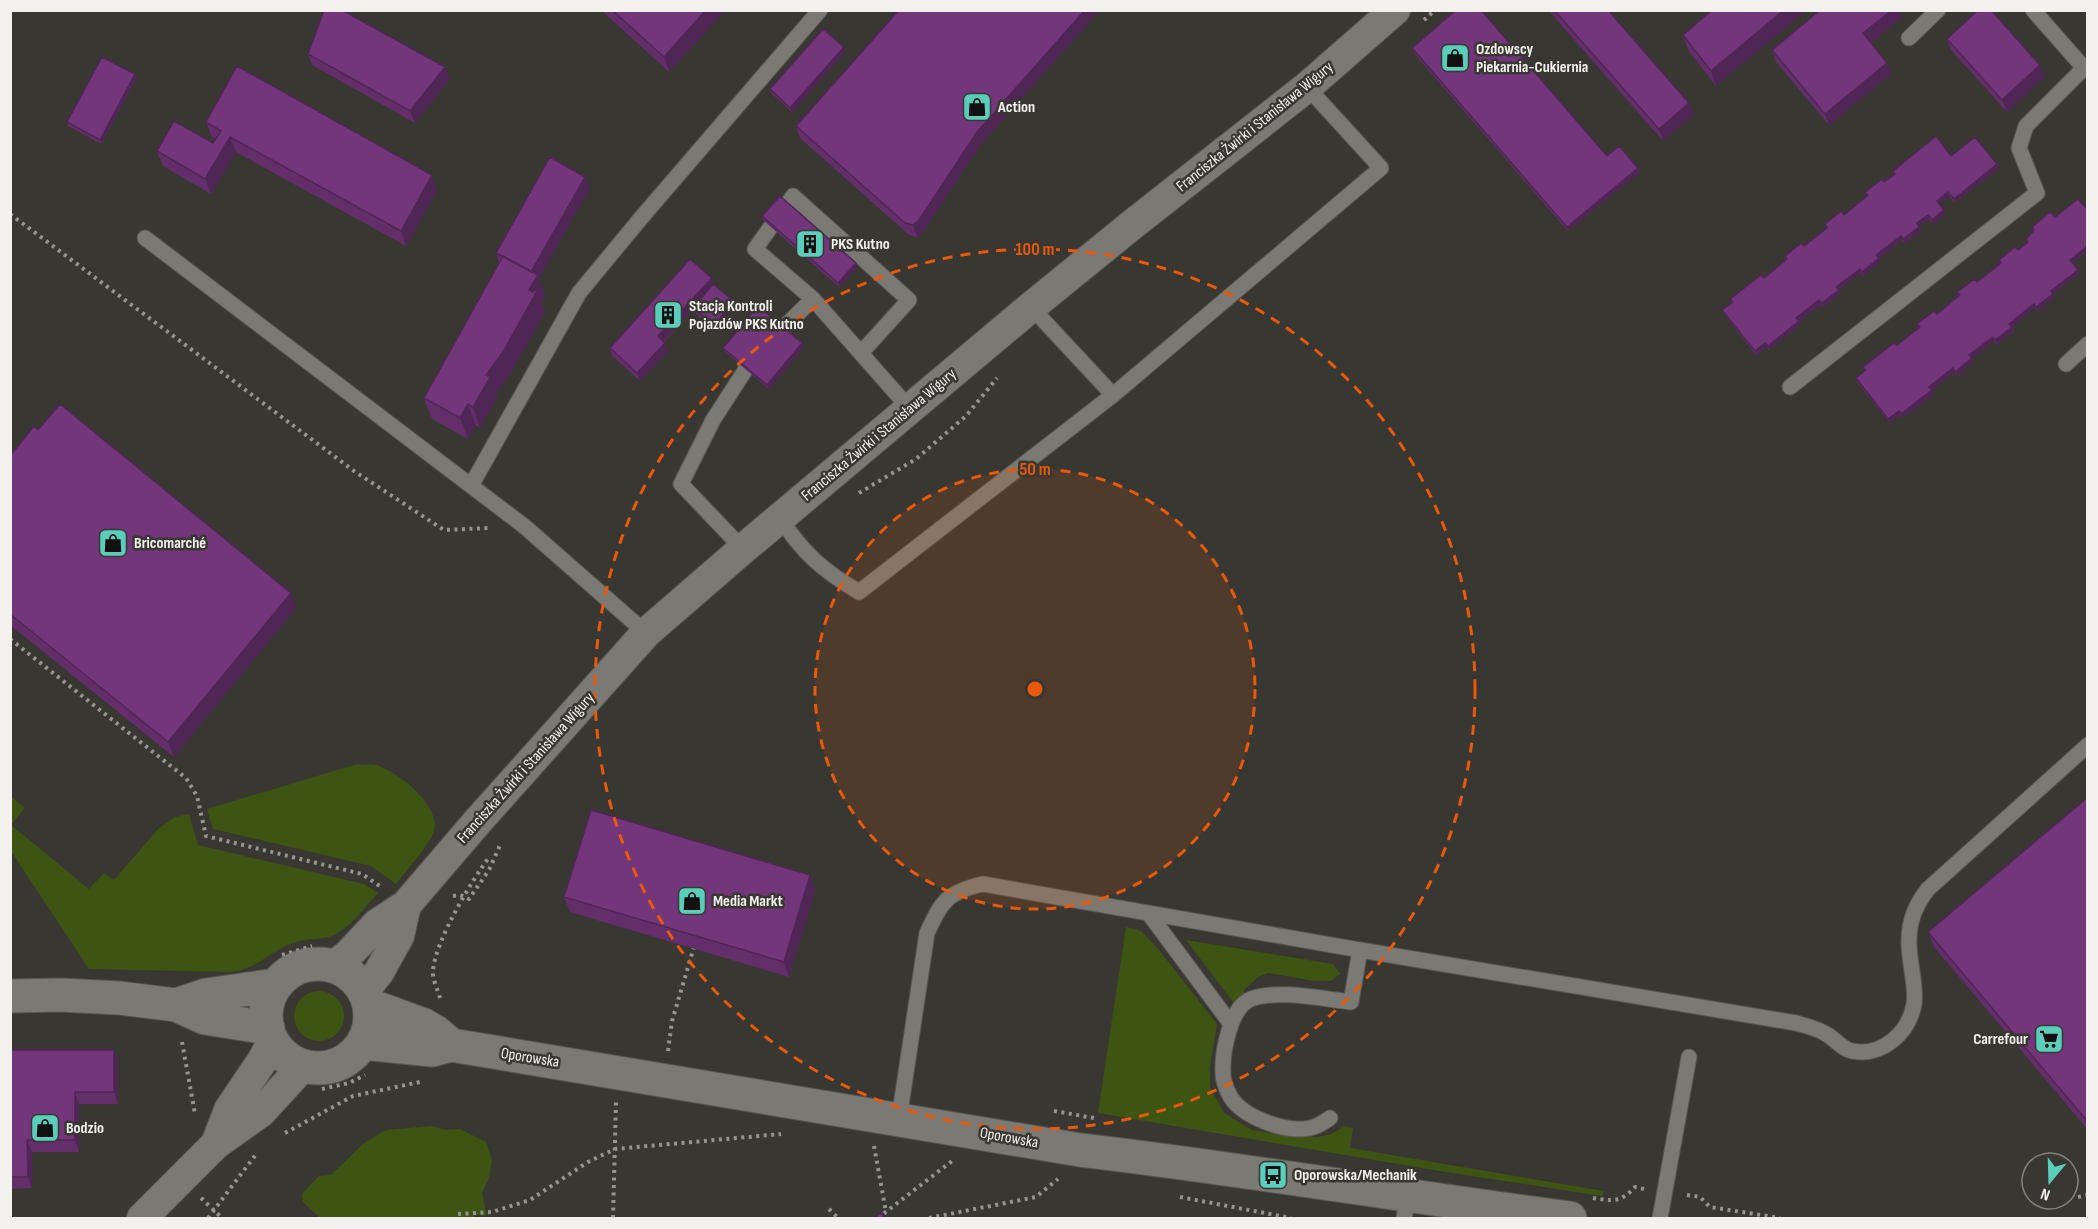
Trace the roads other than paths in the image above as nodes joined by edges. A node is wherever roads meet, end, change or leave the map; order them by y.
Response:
1 (820, 10) edge
2 (1938, 10) edge
3 (2033, 10) edge
4 (1406, 18) edge
5 (1909, 38) dead end
6 (1307, 87) junction
7 (145, 238) dead end
8 (813, 299) junction
9 (1032, 307) junction
10 (2088, 344) edge
11 (861, 353) junction
12 (2066, 364) dead end
13 (1790, 387) dead end
14 (1113, 395) junction
15 (910, 409) junction
16 (471, 484) junction
17 (780, 518) junction
18 (743, 549) junction
19 (646, 633) junction
20 (2088, 745) edge
21 (406, 905) junction
22 (1149, 914) junction
23 (1360, 950) junction
24 (324, 955) junction
25 (277, 971) junction
26 (10, 996) edge
27 (366, 998) junction
28 (178, 1018) junction
29 (1231, 1024) junction
30 (270, 1034) junction
31 (363, 1043) junction
32 (451, 1045) junction
33 (1689, 1057) dead end
34 (312, 1077) junction
35 (1330, 1118) dead end
36 (899, 1119) junction
37 (206, 1135) junction
38 (1406, 1208) edge
39 (1579, 1208) edge
40 (142, 1218) edge
41 (1660, 1218) edge

1 - 16 lane
2 - 5 lane
3 - 13 lane
4 - 6 street, Franciszka Żwirki i Stanisława Wigury
6 - 9 street, Franciszka Żwirki i Stanisława Wigury
6 - 14 lane
7 - 16 lane
8 - 11 lane
8 - 11 lane
8 - 18 lane
9 - 14 lane
9 - 15 street, Franciszka Żwirki i Stanisława Wigury
10 - 12 lane
11 - 15 lane
14 - 17 lane
15 - 17 street, Franciszka Żwirki i Stanisława Wigury
16 - 19 lane
17 - 18 street, Franciszka Żwirki i Stanisława Wigury
18 - 19 street, Franciszka Żwirki i Stanisława Wigury
19 - 21 street, Franciszka Żwirki i Stanisława Wigury
20 - 23 lane
21 - 24 street, Franciszka Żwirki i Stanisława Wigury
21 - 27 street, Franciszka Żwirki i Stanisława Wigury
22 - 23 lane
22 - 29 lane
22 - 36 lane
23 - 29 lane
24 - 25 street
24 - 27 street
25 - 28 street
25 - 30 street
26 - 28 street
27 - 31 street
27 - 32 street, Oporowska
28 - 30 street
29 - 35 lane
30 - 34 street
30 - 37 street
31 - 32 street, Oporowska
31 - 34 street
32 - 36 street, Oporowska
33 - 41 lane
34 - 37 street
36 - 38 street, Oporowska
37 - 40 street
38 - 39 street, Oporowska

